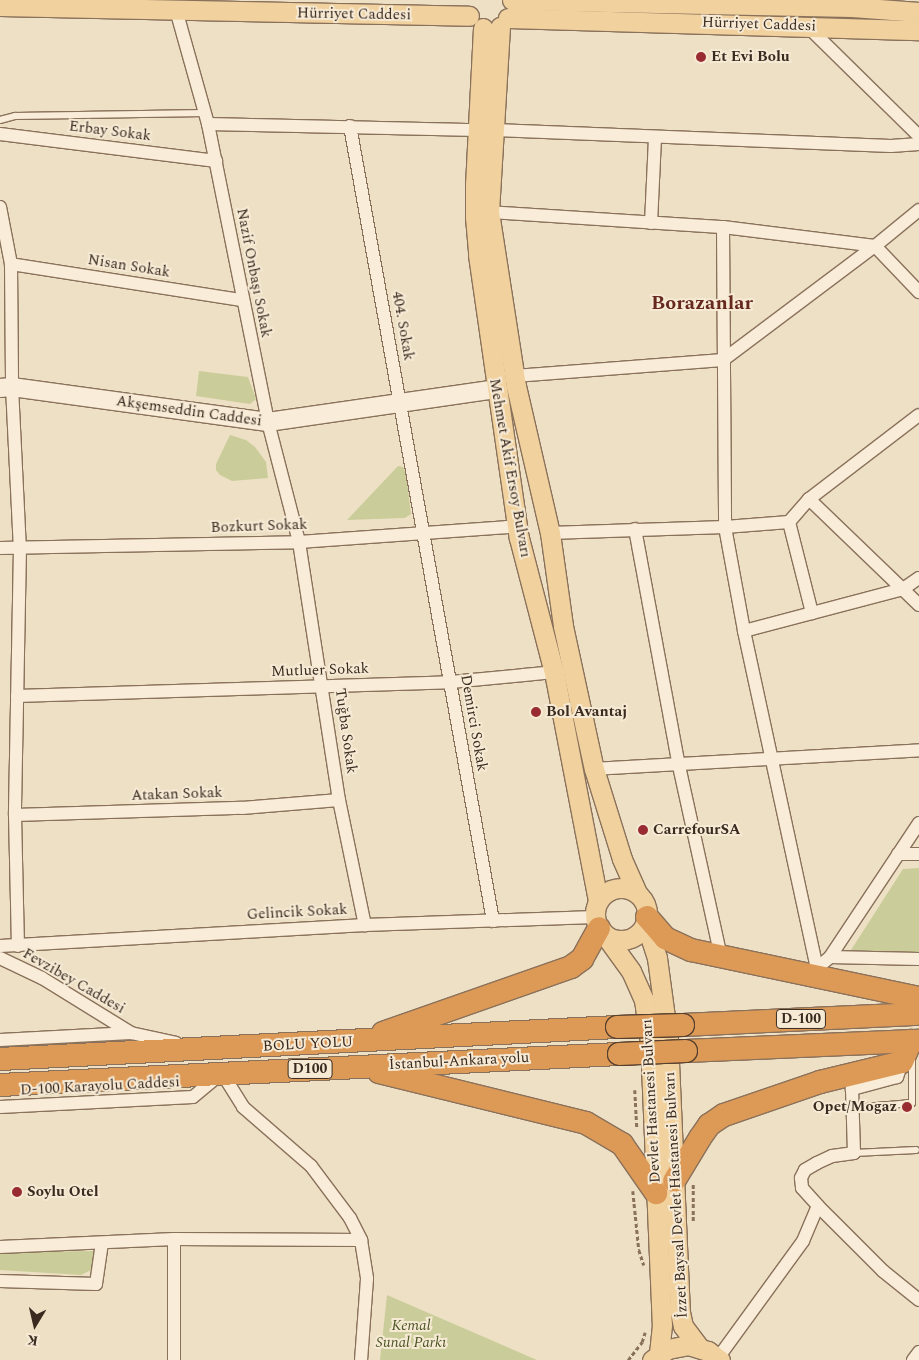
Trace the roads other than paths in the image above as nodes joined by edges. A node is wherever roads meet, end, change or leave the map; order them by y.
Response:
1 (755, 3) edge
2 (852, 4) edge
3 (0, 6) edge
4 (176, 10) junction
5 (919, 12) edge
6 (493, 13) edge
7 (806, 25) junction
8 (919, 30) edge
9 (207, 119) junction
10 (0, 120) edge
11 (350, 126) junction
12 (487, 130) junction
13 (0, 134) edge
14 (919, 136) edge
15 (655, 137) junction
16 (919, 144) edge
17 (216, 161) junction
18 (0, 207) edge
19 (919, 210) edge
20 (489, 212) junction
21 (651, 223) junction
22 (723, 227) junction
23 (876, 246) junction
24 (11, 264) junction
25 (919, 292) edge
26 (242, 300) junction
27 (723, 360) junction
28 (514, 376) junction
29 (6, 388) edge
30 (496, 389) junction
31 (400, 402) junction
32 (919, 415) edge
33 (268, 422) junction
34 (809, 499) junction
35 (788, 522) junction
36 (725, 527) junction
37 (518, 528) junction
38 (635, 529) junction
39 (422, 532) junction
40 (550, 533) junction
41 (299, 542) junction
42 (0, 548) edge
43 (20, 548) junction
44 (919, 578) edge
45 (903, 589) junction
46 (919, 605) edge
47 (812, 613) junction
48 (744, 631) junction
49 (554, 672) junction
50 (451, 682) junction
51 (323, 686) junction
52 (18, 696) junction
53 (919, 750) edge
54 (773, 759) junction
55 (679, 766) junction
56 (594, 770) junction
57 (340, 800) junction
58 (14, 815) junction
59 (919, 823) edge
60 (898, 854) junction
61 (919, 854) edge
62 (622, 859) junction
63 (594, 870) junction
64 (637, 893) junction
65 (599, 919) junction
66 (492, 921) junction
67 (646, 921) junction
68 (365, 925) junction
69 (0, 946) edge
70 (18, 946) junction
71 (721, 957) junction
72 (830, 957) junction
73 (0, 958) edge
74 (919, 959) edge
75 (816, 973) junction
76 (919, 986) edge
77 (879, 990) junction
78 (919, 998) edge
79 (919, 1014) edge
80 (617, 1028) joint
81 (131, 1033) junction
82 (679, 1038) junction
83 (0, 1040) edge
84 (358, 1042) junction
85 (916, 1042) edge
86 (205, 1049) junction
87 (0, 1059) edge
88 (902, 1062) junction
89 (354, 1066) junction
90 (222, 1073) junction
91 (0, 1085) edge
92 (916, 1103) edge
93 (0, 1107) edge
94 (853, 1108) junction
95 (916, 1150) dead end
96 (854, 1153) junction
97 (674, 1183) junction
98 (818, 1206) junction
99 (174, 1239) junction
100 (361, 1240) junction
101 (102, 1243) junction
102 (0, 1247) edge
103 (0, 1281) edge
104 (919, 1300) edge
105 (698, 1346) junction
106 (919, 1352) edge
107 (655, 1357) edge
108 (719, 1359) edge
109 (174, 1360) edge
110 (361, 1360) edge
111 (914, 1360) edge

1 - 2 main road, Hürriyet Caddesi
1 - 6 main road, Hürriyet Caddesi
2 - 5 main road, Hürriyet Caddesi
3 - 4 main road, Hürriyet Caddesi
4 - 6 main road, Hürriyet Caddesi
4 - 9 street, Nazif Onbaşı Sokak
6 - 7 main road, Hürriyet Caddesi
6 - 12 main road, Mehmet Akif Ersoy Bulvarı
7 - 8 main road, Hürriyet Caddesi
7 - 14 street
9 - 10 lane
9 - 11 street
9 - 17 street, Nazif Onbaşı Sokak
11 - 12 street
11 - 31 street, 404. Sokak
12 - 15 street
12 - 20 main road, Mehmet Akif Ersoy Bulvarı
12 - 30 main road, Mehmet Akif Ersoy Bulvarı
13 - 17 street, Erbay Sokak
15 - 16 street
15 - 21 street
17 - 26 street, Nazif Onbaşı Sokak
18 - 24 street
19 - 23 street
20 - 21 street
20 - 28 main road, Mehmet Akif Ersoy Bulvarı
21 - 22 street
22 - 23 street
22 - 27 street
23 - 25 street
23 - 27 street
24 - 26 street, Nisan Sokak
24 - 29 street
26 - 33 street, Nazif Onbaşı Sokak
27 - 28 street
27 - 36 street
28 - 40 main road, Mehmet Akif Ersoy Bulvarı
29 - 33 main road, Akşemseddin Caddesi
29 - 43 street
30 - 31 main road, Akşemseddin Caddesi
30 - 37 main road, Mehmet Akif Ersoy Bulvarı
31 - 33 main road, Akşemseddin Caddesi
31 - 39 street, 404. Sokak
32 - 34 street
33 - 41 street, Nazif Onbaşı Sokak
34 - 35 street
34 - 45 street
35 - 36 street
35 - 47 street
36 - 38 street
36 - 48 street
37 - 39 street, Bozkurt Sokak
37 - 49 main road, Mehmet Akif Ersoy Bulvarı
38 - 40 street
38 - 55 street
39 - 41 street, Bozkurt Sokak
39 - 50 street, Demirci Sokak
40 - 56 main road, Mehmet Akif Ersoy Bulvarı
41 - 43 street, Bozkurt Sokak
41 - 51 street, Tuğba Sokak
42 - 43 street, Bozkurt Sokak
43 - 52 street
44 - 45 street
45 - 46 street
45 - 47 street
47 - 48 street
48 - 54 street
49 - 50 street, Mutluer Sokak
49 - 63 main road, Mehmet Akif Ersoy Bulvarı
50 - 51 street, Mutluer Sokak
50 - 66 street, Demirci Sokak
51 - 52 street, Mutluer Sokak
51 - 57 street, Tuğba Sokak
52 - 58 street
53 - 54 street
54 - 55 street
54 - 75 street
55 - 56 street
55 - 71 street
56 - 62 main road, Mehmet Akif Ersoy Bulvarı
57 - 58 street, Atakan Sokak
57 - 68 street, Tuğba Sokak
58 - 70 street
59 - 60 street
60 - 61 street
60 - 72 street
62 - 63 main road
62 - 64 main road, Mehmet Akif Ersoy Bulvarı
63 - 65 main road, Mehmet Akif Ersoy Bulvarı
64 - 65 main road
64 - 67 main road
65 - 66 street, Gelincik Sokak
65 - 67 main road
65 - 84 highway
65 - 97 main road, Devlet Hastanesi Bulvarı
66 - 68 street, Gelincik Sokak
67 - 71 highway
67 - 82 main road, Devlet Hastanesi Bulvarı
68 - 70 street, Gelincik Sokak
69 - 70 street, Gelincik Sokak
71 - 75 highway
72 - 74 street
72 - 75 street
73 - 81 street, Fevzibey Caddesi
75 - 77 highway
76 - 77 street
77 - 78 highway
79 - 82 highway, D-100
80 - 82 highway, İstanbul-Ankara yolu / D100, bridge
80 - 84 highway, BOLU YOLU / D100
81 - 83 street
81 - 86 street
82 - 85 highway, İstanbul-Ankara yolu / D-100
82 - 89 highway, İstanbul-Ankara yolu / D100, bridge
82 - 97 main road, İzzet Baysal Devlet Hastanesi Bulvarı
84 - 86 highway, BOLU YOLU / D100
85 - 88 highway
85 - 92 lane
86 - 87 highway, BOLU YOLU / D100
88 - 94 street
88 - 97 highway
89 - 90 highway, İstanbul-Ankara yolu / D100
89 - 97 highway
90 - 91 highway, İstanbul-Ankara yolu / D100
90 - 93 street, D-100 Karayolu Caddesi
90 - 100 street
92 - 94 lane
94 - 96 street
95 - 96 lane
96 - 98 street
97 - 105 main road, İzzet Baysal Devlet Hastanesi Bulvarı
97 - 107 main road, İzzet Baysal Devlet Hastanesi Bulvarı
98 - 104 street
98 - 108 street
99 - 100 street
99 - 101 street
99 - 109 street
100 - 110 street
101 - 102 street
101 - 103 street
105 - 107 main road
105 - 108 main road
106 - 111 street

